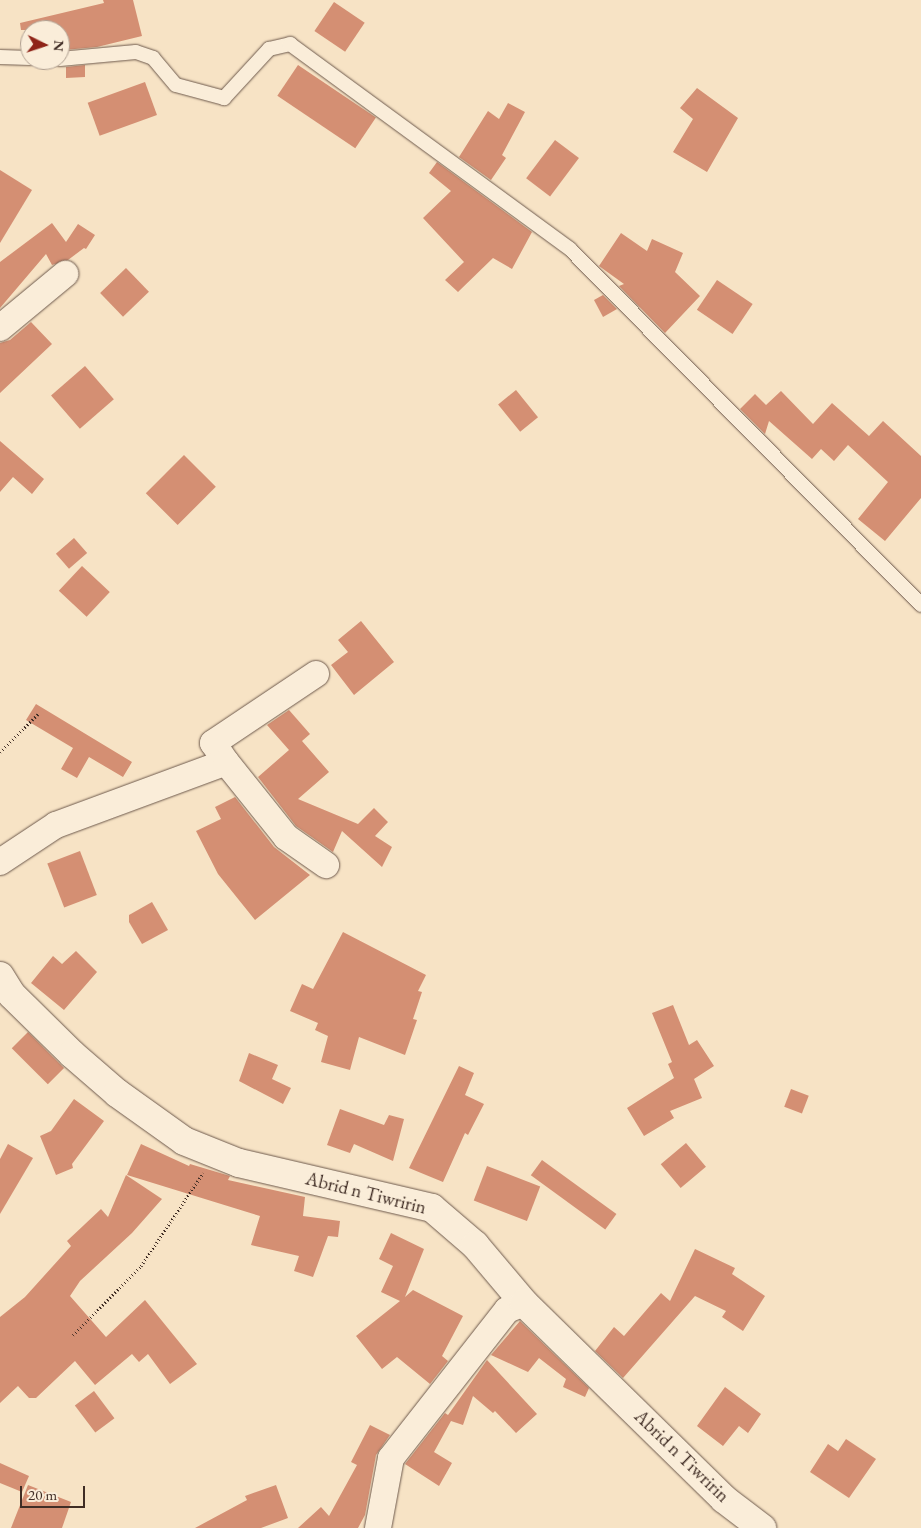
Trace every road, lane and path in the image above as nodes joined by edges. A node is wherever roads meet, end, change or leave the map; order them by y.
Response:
1 (0, 57) edge
2 (70, 57) edge
3 (20, 58) edge
4 (65, 274) dead end
5 (0, 328) edge
6 (921, 605) edge
7 (316, 674) dead end
8 (38, 714) dead end
9 (0, 752) edge
10 (226, 762) junction
11 (0, 862) edge
12 (326, 865) dead end
13 (0, 976) edge
14 (214, 1153) junction
15 (524, 1303) junction
16 (73, 1335) dead end
17 (378, 1528) edge
18 (762, 1528) edge

1 - 3 lane
2 - 6 lane
4 - 5 street
7 - 10 street
8 - 9 path
10 - 11 street
10 - 12 street
13 - 14 street, Abrid n Tiwririn
14 - 15 street, Abrid n Tiwririn
14 - 16 path
15 - 17 street
15 - 18 street, Abrid n Tiwririn

